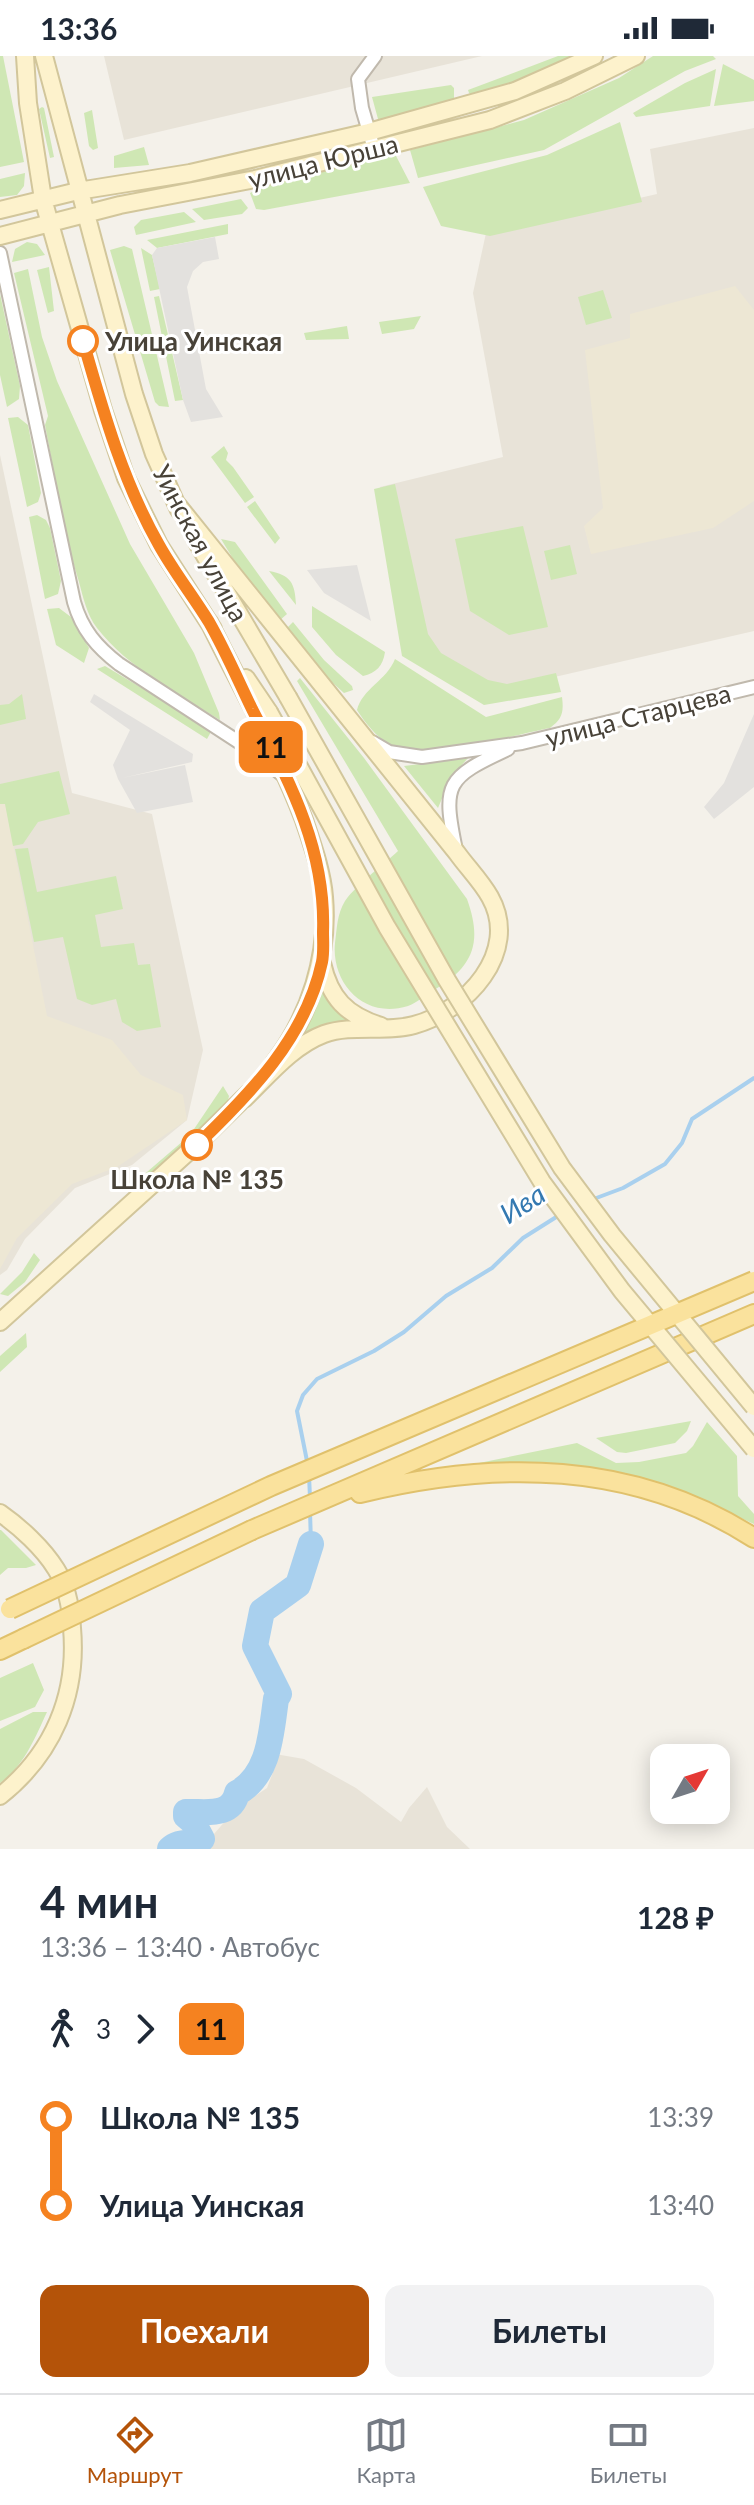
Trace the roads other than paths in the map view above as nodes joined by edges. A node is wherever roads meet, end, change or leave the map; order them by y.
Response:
1 (25, 56) edge
2 (44, 56) edge
3 (375, 56) edge
4 (594, 56) edge
5 (636, 56) edge
6 (369, 132) junction
7 (374, 149) junction
8 (78, 191) junction
9 (43, 199) junction
10 (0, 210) edge
11 (85, 214) junction
12 (51, 222) junction
13 (0, 236) edge
14 (0, 253) edge
15 (176, 503) junction
16 (209, 622) junction
17 (754, 687) edge
18 (365, 738) junction
19 (522, 743) junction
20 (288, 779) junction
21 (457, 853) junction
22 (322, 961) junction
23 (388, 1028) junction
24 (244, 1099) junction
25 (754, 1281) edge
26 (754, 1314) edge
27 (0, 1322) edge
28 (754, 1407) edge
29 (754, 1449) edge
30 (309, 1506) junction
31 (0, 1513) edge
32 (754, 1538) edge
33 (5, 1611) edge
34 (0, 1650) edge
35 (0, 1796) edge

1 - 9 main road, Уинская улица
2 - 8 main road, Уинская улица
3 - 6 street
4 - 6 main road, улица Юрша
5 - 7 main road, улица Юрша
6 - 7 street
6 - 8 main road, улица Юрша
7 - 11 main road, улица Юрша
8 - 9 main road, улица Юрша
8 - 11 main road, Уинская улица
9 - 10 main road, улица Юрша
9 - 12 main road, Уинская улица
11 - 12 main road, улица Юрша
11 - 15 main road, Уинская улица
12 - 13 main road, улица Юрша
12 - 16 main road, Уинская улица
14 - 20 street
15 - 18 main road
15 - 28 main road, Уинская улица, bridge
16 - 20 main road
16 - 29 main road, Уинская улица, bridge
17 - 19 street, улица Старцева
18 - 19 street
18 - 21 main road
19 - 21 street
20 - 22 main road
21 - 23 main road
22 - 23 main road
22 - 24 main road
23 - 24 main road
24 - 27 main road
25 - 33 main road, bridge
26 - 30 main road, bridge
30 - 32 main road
30 - 34 main road, bridge
31 - 35 main road

